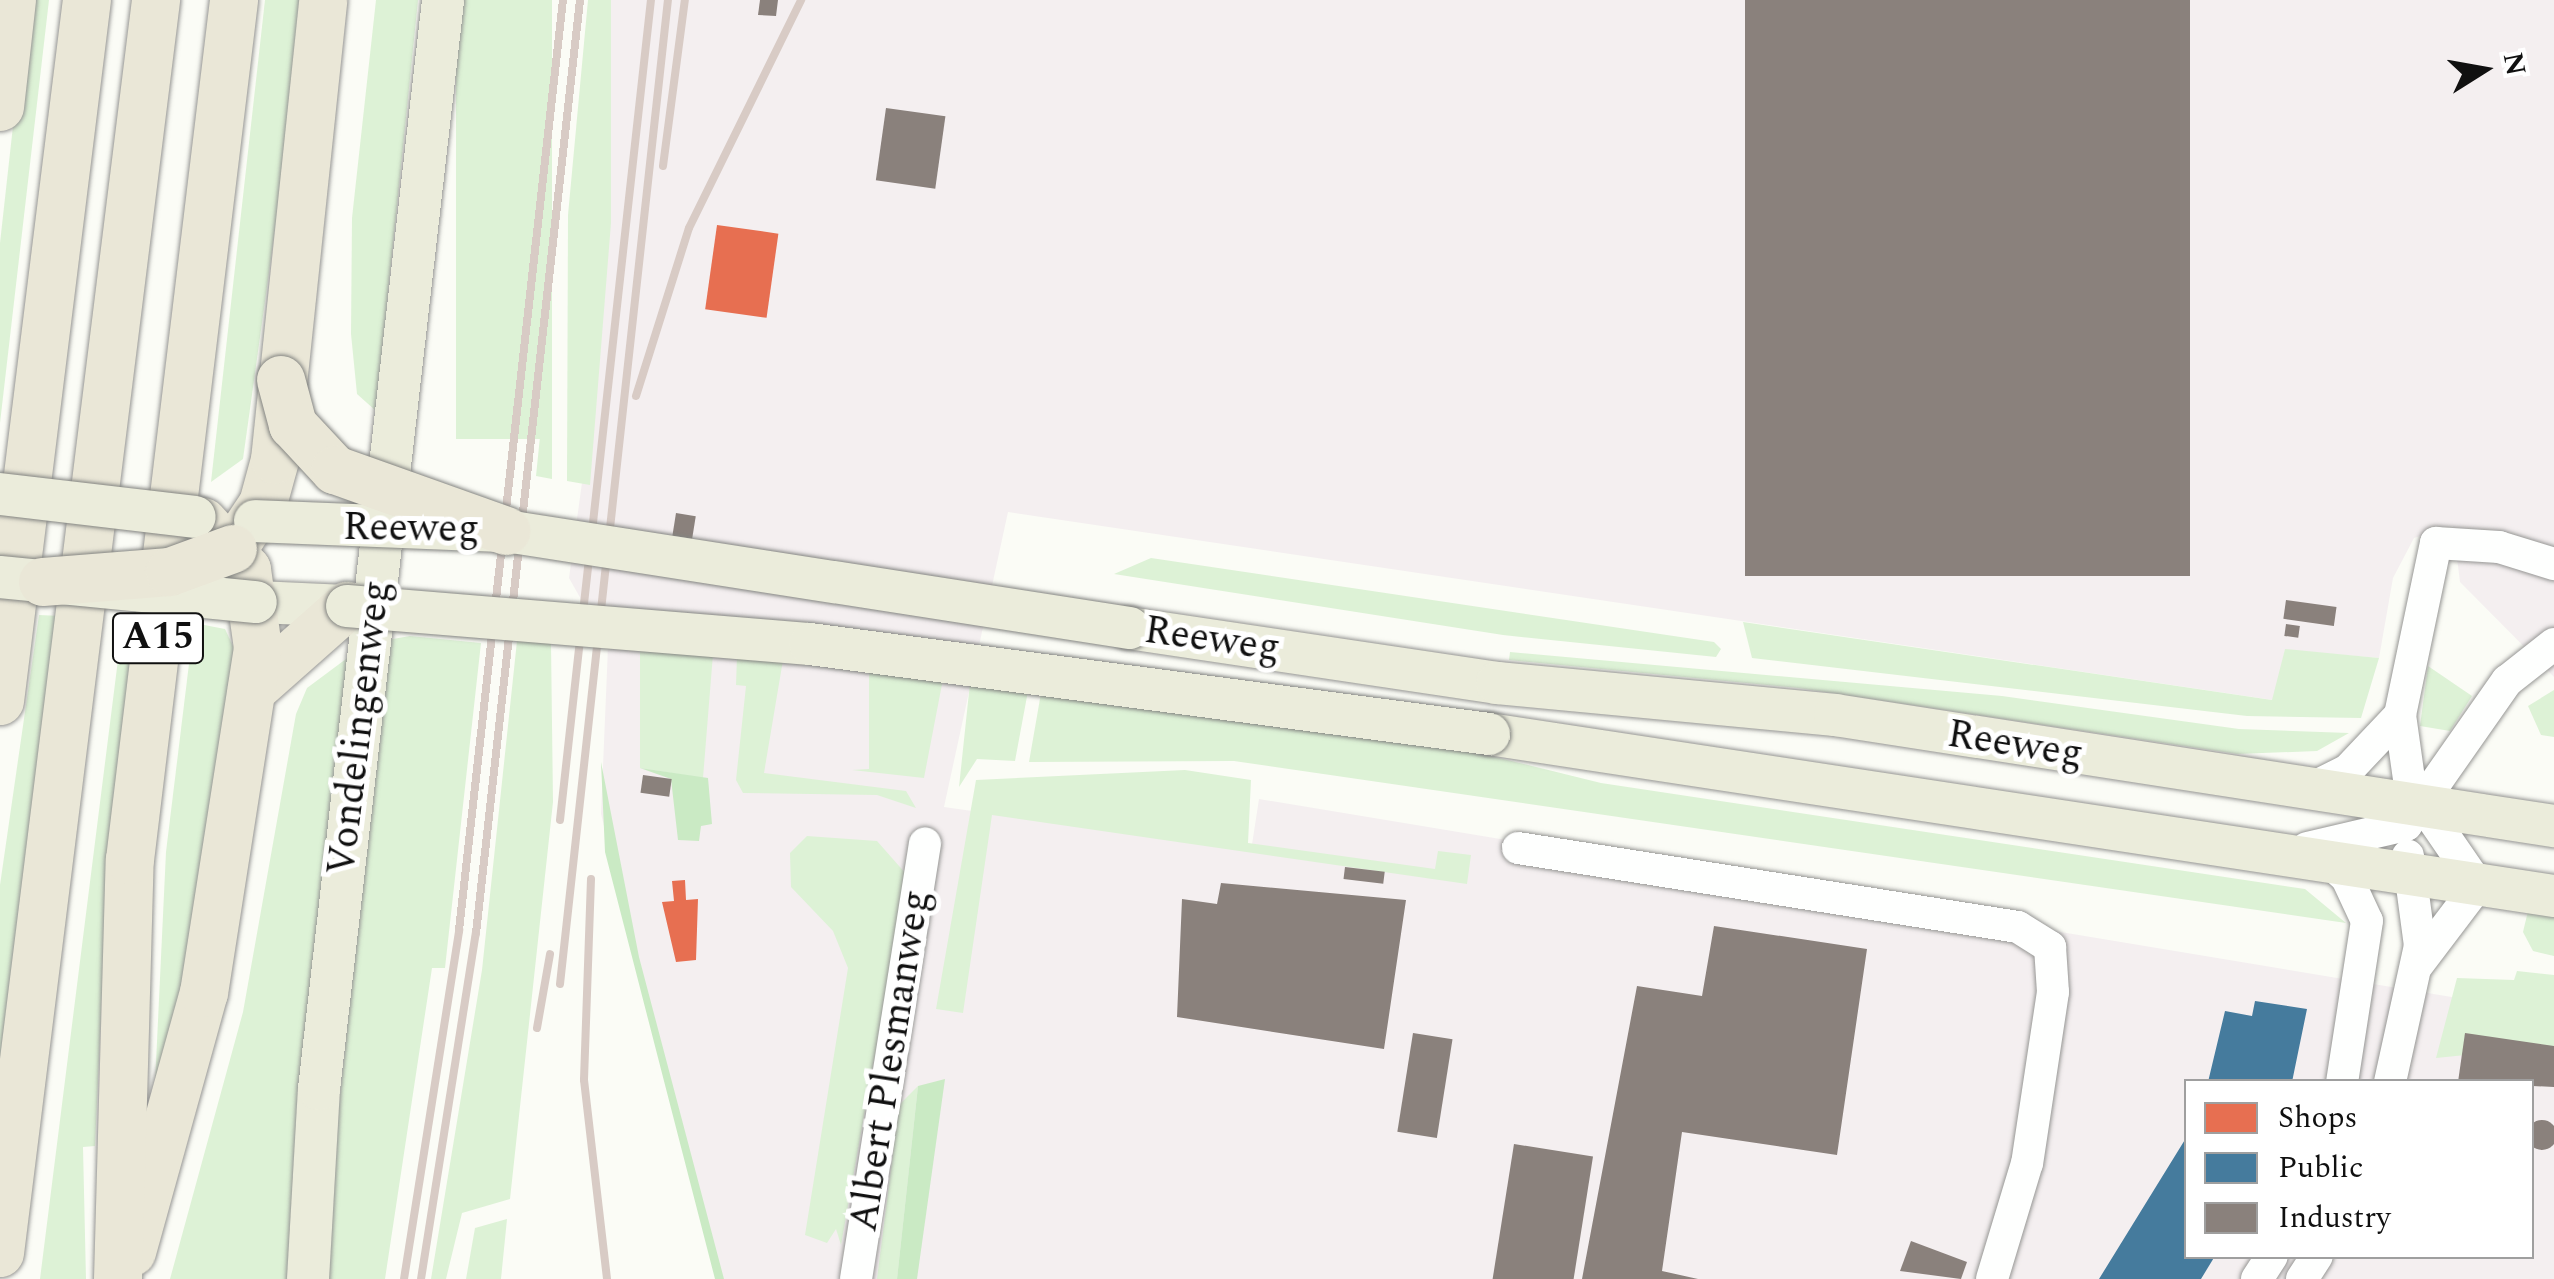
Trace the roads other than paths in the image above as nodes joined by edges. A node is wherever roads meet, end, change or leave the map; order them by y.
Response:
1 (12, 0) edge
2 (86, 0) edge
3 (156, 0) edge
4 (234, 0) edge
5 (323, 0) edge
6 (443, 0) edge
7 (0, 107) edge
8 (281, 380) junction
9 (1, 494) edge
10 (195, 517) joint
11 (506, 531) junction
12 (244, 535) junction
13 (2554, 564) edge
14 (21, 580) edge
15 (256, 602) junction
16 (347, 606) junction
17 (2554, 644) edge
18 (252, 690) junction
19 (0, 701) edge
20 (2400, 715) junction
21 (2451, 770) junction
22 (2306, 791) junction
23 (2397, 813) junction
24 (2472, 815) junction
25 (2554, 826) edge
26 (925, 843) dead end
27 (1518, 848) dead end
28 (2306, 854) junction
29 (2415, 874) junction
30 (2478, 885) junction
31 (2554, 896) edge
32 (2416, 967) junction
33 (2342, 1079) edge
34 (2391, 1079) edge
35 (0, 1253) edge
36 (121, 1279) edge
37 (308, 1279) edge
38 (856, 1279) edge
39 (1992, 1279) edge

1 - 7 highway
2 - 19 highway
3 - 35 highway, A15
4 - 36 highway, A15
5 - 8 highway
6 - 37 main road, Vondelingenweg
8 - 11 highway, bridge
8 - 12 highway, bridge
9 - 10 main road, bridge
10 - 12 highway
11 - 12 main road, Reeweg, bridge
11 - 22 main road, Reeweg, bridge
12 - 14 highway, bridge
12 - 15 highway
13 - 20 street
14 - 15 main road, Reeweg, bridge
15 - 16 main road, Reeweg
15 - 18 highway, A15
16 - 18 highway, A15
16 - 28 main road, Reeweg, bridge
17 - 21 street
18 - 36 highway, A15
20 - 22 street
20 - 23 street
21 - 23 street
21 - 24 street
22 - 23 main road, Reeweg
23 - 24 main road, Reeweg
23 - 28 street, Reeweg
23 - 29 street
23 - 30 street
24 - 25 main road, Reeweg
26 - 38 street, Albert Plesmanweg
27 - 39 street
28 - 29 main road, Reeweg
28 - 33 street
29 - 30 main road, Reeweg
29 - 32 street
30 - 31 main road, Reeweg
30 - 32 street
32 - 34 street

